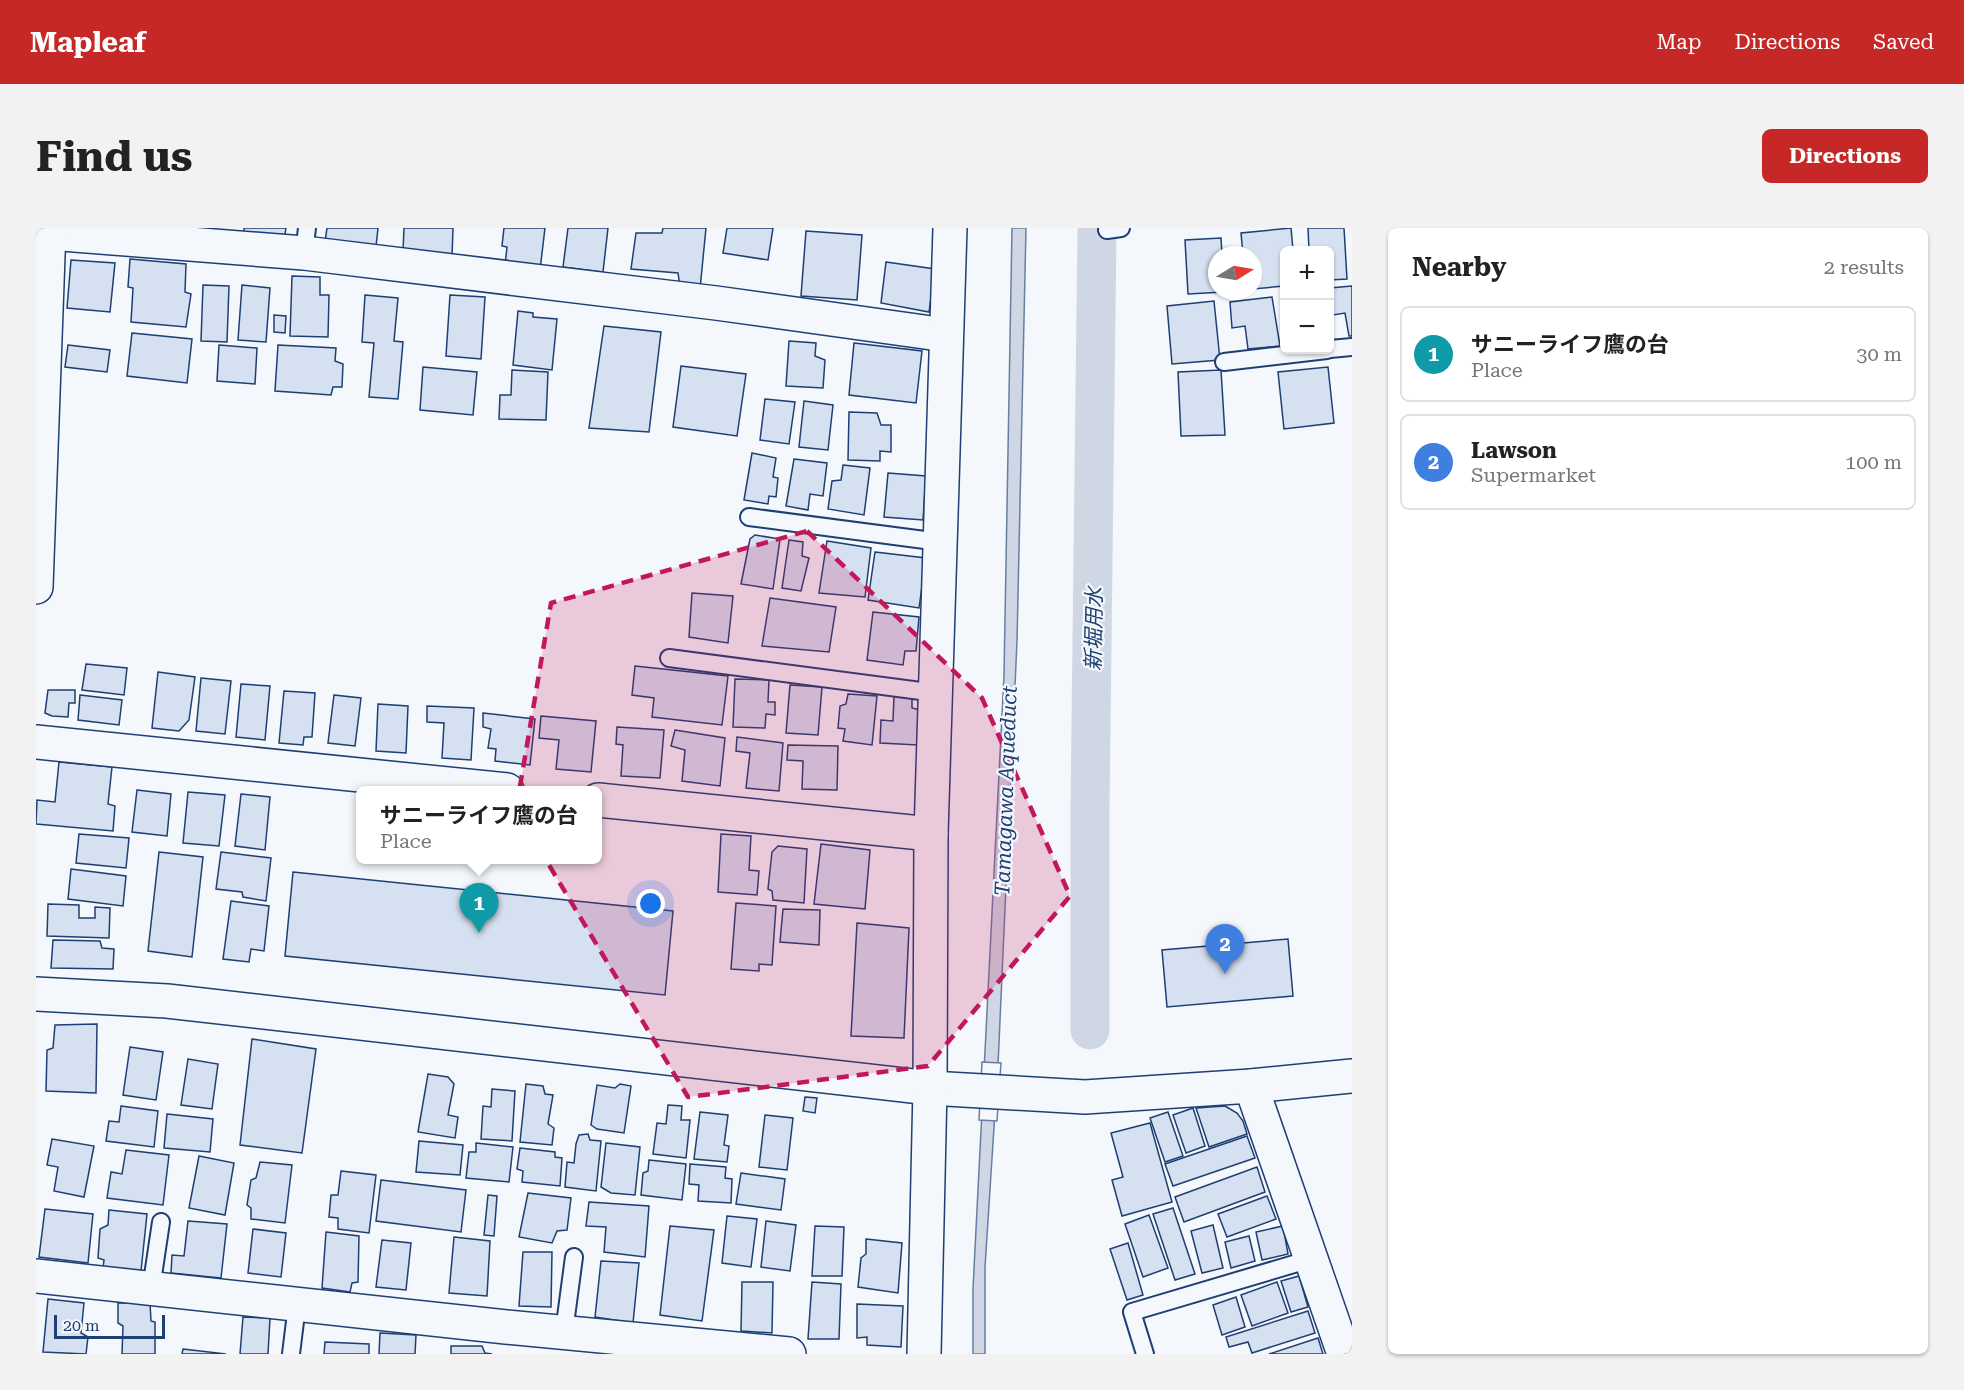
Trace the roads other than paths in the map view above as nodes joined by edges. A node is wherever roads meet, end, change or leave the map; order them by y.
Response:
1 (950, 228) edge
2 (46, 240) edge
3 (305, 240) edge
4 (946, 335) junction
5 (1352, 347) edge
6 (1334, 348) edge
7 (1288, 354) edge
8 (1224, 362) dead end
9 (38, 476) edge
10 (749, 517) dead end
11 (940, 542) junction
12 (36, 588) edge
13 (669, 658) dead end
14 (936, 693) junction
15 (36, 742) edge
16 (468, 786) edge
17 (602, 801) edge
18 (931, 834) junction
19 (36, 994) edge
20 (1352, 1076) edge
21 (1251, 1086) junction
22 (930, 1088) junction
23 (161, 1222) dead end
24 (574, 1257) dead end
25 (1311, 1259) junction
26 (36, 1276) edge
27 (151, 1289) junction
28 (297, 1305) junction
29 (564, 1332) junction
30 (291, 1354) edge
31 (789, 1354) edge
32 (924, 1354) edge
33 (1145, 1354) edge
34 (1344, 1354) edge

1 - 4 street
2 - 3 street
2 - 9 street
3 - 4 street
4 - 11 street
5 - 6 lane
7 - 8 lane
9 - 12 street
10 - 11 lane
11 - 14 street
13 - 14 lane
14 - 18 street
15 - 16 street
17 - 18 street
18 - 22 street
19 - 22 street
20 - 21 street
21 - 22 street
21 - 25 street
22 - 32 street
23 - 27 lane
24 - 29 lane
25 - 33 lane
25 - 34 street
26 - 27 street
27 - 28 street
28 - 29 street
28 - 30 lane
29 - 31 street

